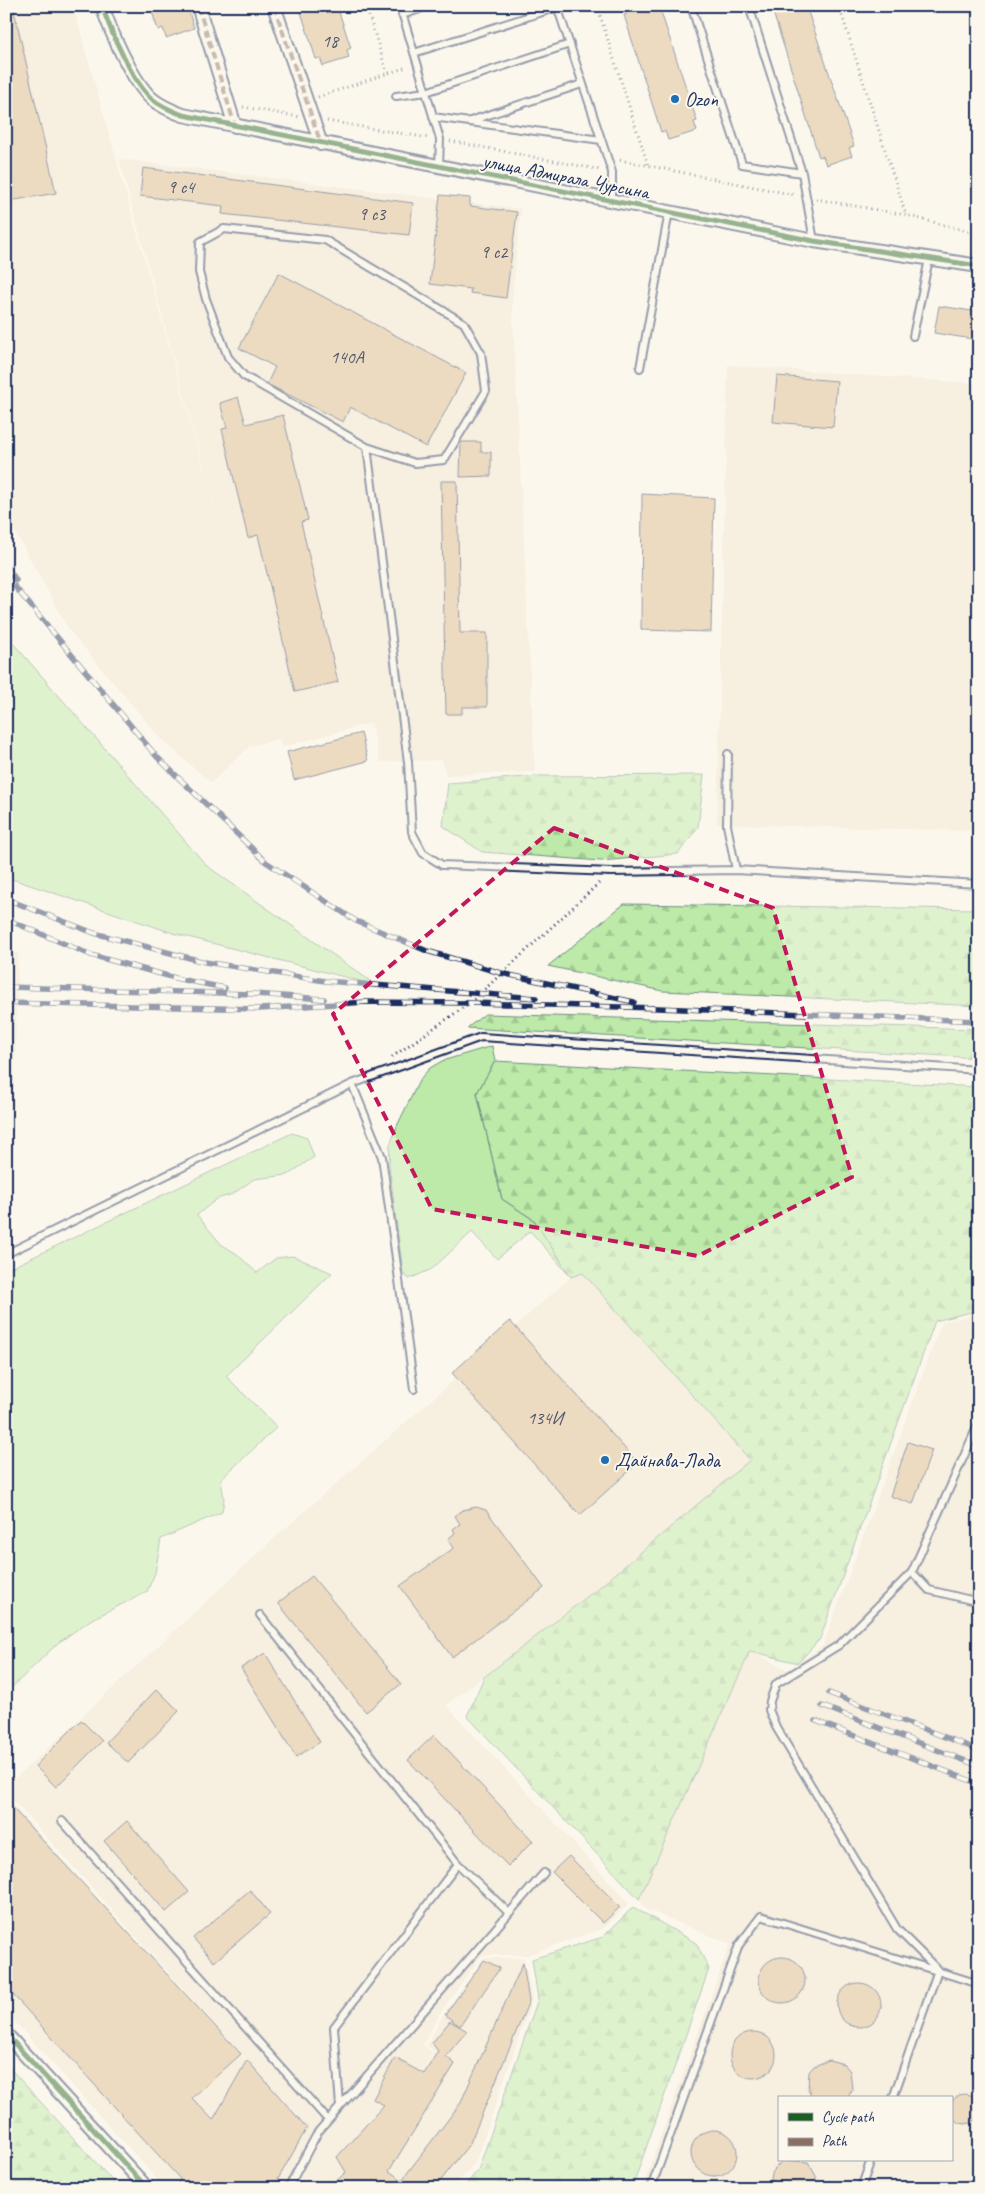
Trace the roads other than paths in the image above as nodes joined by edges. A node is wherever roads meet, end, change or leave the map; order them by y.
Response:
1 (102, 6) edge
2 (198, 6) edge
3 (274, 6) edge
4 (400, 6) edge
5 (429, 6) edge
6 (691, 6) edge
7 (749, 6) edge
8 (558, 7) edge
9 (402, 15) junction
10 (570, 44) junction
11 (414, 53) junction
12 (582, 84) junction
13 (426, 92) junction
14 (396, 96) dead end
15 (433, 117) junction
16 (467, 122) junction
17 (235, 126) junction
18 (601, 140) junction
19 (321, 144) junction
20 (439, 166) junction
21 (802, 173) junction
22 (612, 201) junction
23 (669, 212) junction
24 (814, 241) junction
25 (929, 259) junction
26 (979, 266) edge
27 (913, 336) dead end
28 (640, 368) dead end
29 (367, 447) junction
30 (728, 754) dead end
31 (736, 870) junction
32 (979, 884) edge
33 (979, 1070) edge
34 (352, 1084) junction
35 (6, 1254) edge
36 (414, 1388) dead end
37 (979, 1428) edge
38 (912, 1572) junction
39 (979, 1602) edge
40 (260, 1615) dead end
41 (62, 1821) dead end
42 (458, 1864) junction
43 (544, 1874) dead end
44 (509, 1913) junction
45 (938, 1970) junction
46 (979, 1984) edge
47 (6, 2034) edge
48 (894, 2096) edge
49 (340, 2106) junction
50 (328, 2120) junction
51 (870, 2162) edge
52 (147, 2188) edge
53 (288, 2188) edge
54 (651, 2188) edge
55 (861, 2188) edge

1 - 17 street, улица Адмирала Чурсина
2 - 17 street
3 - 19 street
4 - 9 lane
5 - 9 lane
6 - 21 lane
7 - 21 lane
8 - 10 lane
8 - 11 lane
9 - 11 lane
10 - 12 lane
10 - 13 lane
11 - 13 lane
12 - 16 lane
12 - 18 lane
13 - 14 lane
13 - 15 lane
15 - 16 lane
15 - 20 lane
16 - 18 lane
17 - 19 street, улица Адмирала Чурсина
18 - 22 lane
19 - 20 street, улица Адмирала Чурсина
20 - 22 street, улица Адмирала Чурсина
21 - 24 lane
22 - 23 street, улица Адмирала Чурсина
23 - 24 street, улица Адмирала Чурсина
23 - 28 lane
24 - 25 street, улица Адмирала Чурсина
25 - 26 street, улица Адмирала Чурсина
25 - 27 lane
29 - 29 lane
29 - 31 lane
30 - 31 lane
31 - 32 lane
33 - 34 lane
34 - 35 lane
34 - 36 lane
37 - 38 lane
38 - 39 lane
38 - 45 lane
40 - 42 lane
41 - 50 lane
42 - 44 lane
42 - 49 lane
43 - 44 lane
44 - 49 lane
45 - 46 lane
45 - 48 lane
45 - 54 lane
47 - 52 street
49 - 50 lane
50 - 53 lane
51 - 55 lane

